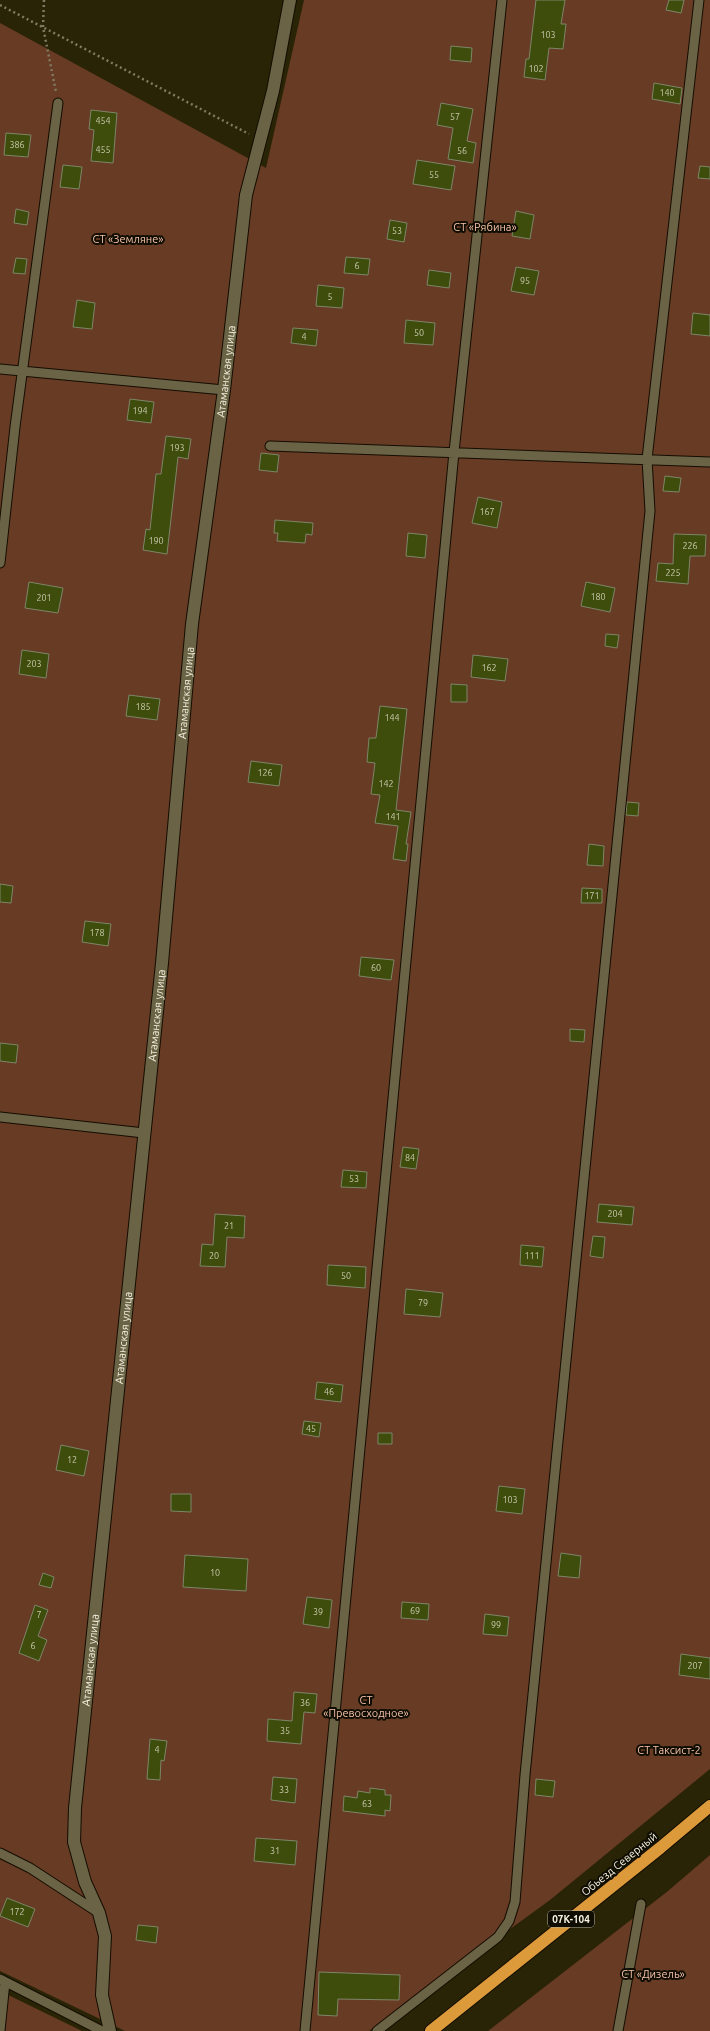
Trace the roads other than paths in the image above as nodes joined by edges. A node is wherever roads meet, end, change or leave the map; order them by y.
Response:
1 (290, 0) edge
2 (502, 0) edge
3 (699, 0) edge
4 (58, 103) road end
5 (0, 369) edge
6 (224, 390) junction
7 (270, 446) dead end
8 (454, 452) junction
9 (647, 459) junction
10 (710, 462) edge
11 (0, 563) edge
12 (0, 1117) edge
13 (144, 1133) junction
14 (710, 1806) edge
15 (0, 1853) edge
16 (641, 1904) dead end
17 (99, 1913) junction
18 (3, 1981) edge
19 (0, 2031) edge
20 (102, 2031) edge
21 (110, 2031) edge
22 (305, 2031) edge
23 (377, 2031) edge
24 (431, 2031) edge
25 (618, 2031) edge

1 - 6 street, Атаманская улица
2 - 8 lane
3 - 9 lane
4 - 11 lane
5 - 6 lane
6 - 13 street, Атаманская улица
7 - 8 lane
8 - 9 lane
8 - 22 lane
9 - 10 lane
9 - 23 lane
12 - 13 lane
13 - 17 street, Атаманская улица
14 - 24 highway, Обьезд Северный / 07К-104
15 - 17 lane
16 - 25 lane
17 - 21 street, Атаманская улица
18 - 19 lane
18 - 20 lane

